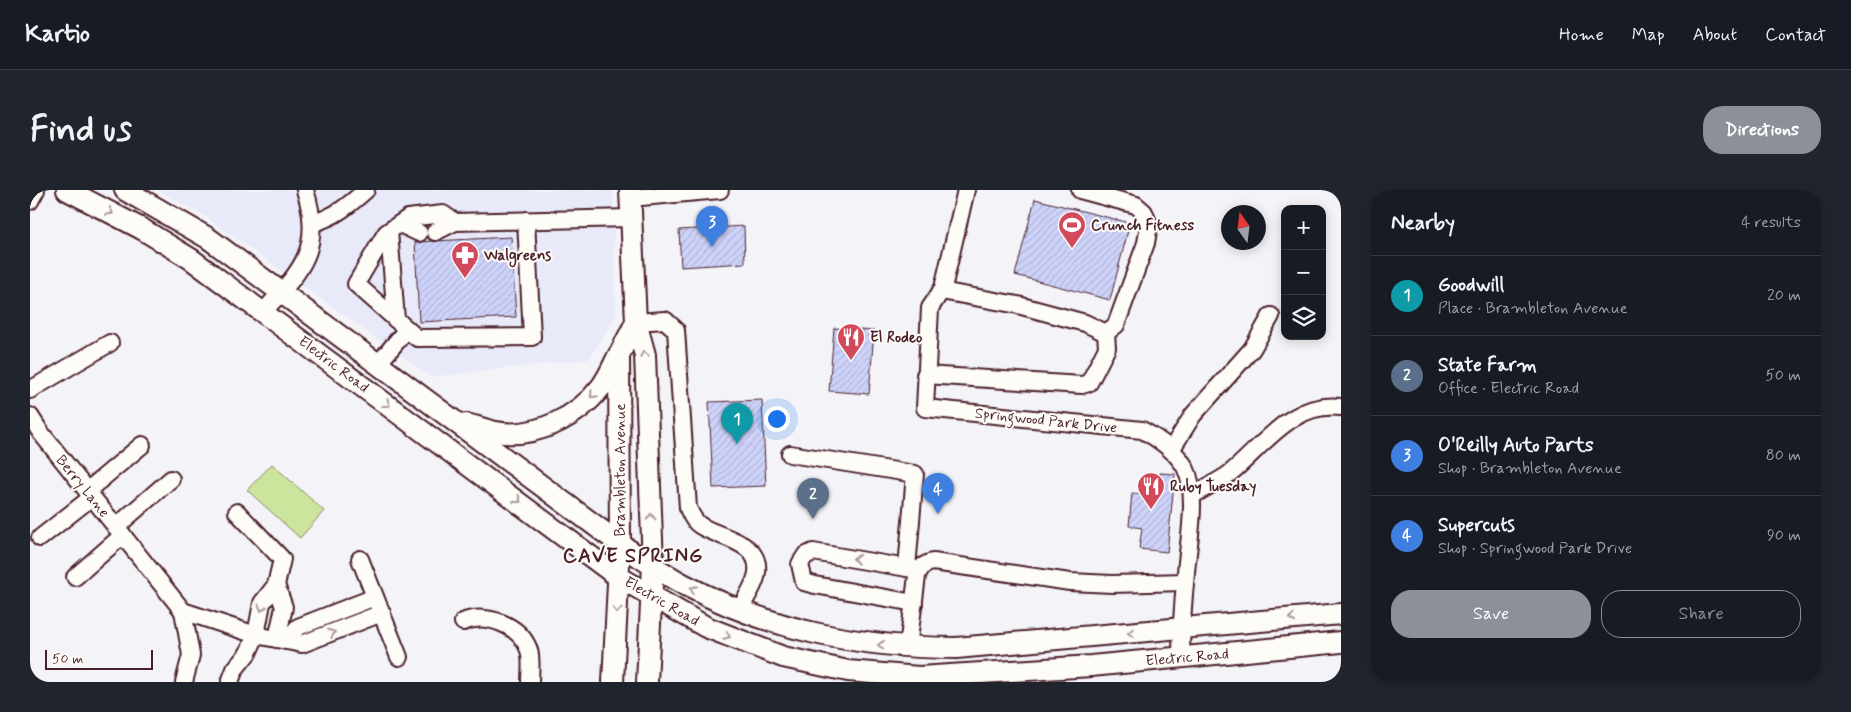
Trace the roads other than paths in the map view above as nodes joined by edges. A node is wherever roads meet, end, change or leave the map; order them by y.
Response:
1 (36, 190) edge
2 (66, 190) edge
3 (125, 190) edge
4 (305, 190) edge
5 (366, 190) edge
6 (720, 190) edge
7 (966, 190) edge
8 (1080, 190) edge
9 (697, 191) edge
10 (630, 194) edge
11 (30, 201) edge
12 (631, 218) junction
13 (526, 220) junction
14 (455, 222) junction
15 (313, 223) junction
16 (394, 228) junction
17 (941, 291) junction
18 (282, 292) junction
19 (264, 311) junction
20 (1271, 316) dead end
21 (636, 322) junction
22 (402, 324) junction
23 (1106, 333) junction
24 (110, 343) dead end
25 (619, 354) junction
26 (378, 364) junction
27 (925, 375) junction
28 (30, 390) edge
29 (1341, 407) edge
30 (30, 416) edge
31 (453, 420) junction
32 (35, 435) edge
33 (142, 445) dead end
34 (1170, 450) junction
35 (790, 454) dead end
36 (171, 479) dead end
37 (89, 494) junction
38 (1192, 496) junction
39 (237, 512) dead end
40 (120, 531) junction
41 (40, 538) dead end
42 (620, 544) junction
43 (360, 559) dead end
44 (653, 565) junction
45 (910, 568) junction
46 (618, 576) junction
47 (75, 577) dead end
48 (1185, 582) junction
49 (276, 585) junction
50 (652, 596) junction
51 (376, 597) junction
52 (914, 603) junction
53 (183, 611) junction
54 (739, 611) junction
55 (382, 613) junction
56 (1341, 614) edge
57 (463, 622) dead end
58 (1181, 628) junction
59 (256, 635) junction
60 (281, 640) junction
61 (1341, 642) edge
62 (976, 647) junction
63 (908, 648) junction
64 (398, 656) dead end
65 (1181, 658) junction
66 (900, 679) edge
67 (184, 682) edge
68 (230, 682) edge
69 (530, 682) edge
70 (613, 682) edge
71 (647, 682) edge

1 - 11 street
2 -> 19 main road, Electric Road
3 - 18 main road, Electric Road
4 - 15 street
5 - 15 street
6 - 9 street
7 - 17 street, Springwood Park Drive
8 - 23 street
9 - 10 street
10 - 12 main road, Brambleton Avenue
12 - 13 street
12 - 21 main road, Brambleton Avenue
13 - 14 street
13 - 22 street
14 - 16 street
14 - 16 street
15 - 18 street
16 - 22 street
16 - 22 street
17 - 23 street
17 - 27 street, Springwood Park Drive
18 - 19 street
18 - 26 main road, Electric Road
19 -> 46 main road, Electric Road
20 - 34 street
21 - 25 main road, Brambleton Avenue
44 -> 21 main road, Brambleton Avenue
21 - 54 street
22 - 26 street
23 - 27 street
24 - 28 street
25 -> 31 main road
25 - 42 main road, Brambleton Avenue
26 - 31 main road, Electric Road
27 - 34 street, Springwood Park Drive
29 - 38 street
30 - 32 street, Berry Lane
31 - 42 main road, Electric Road
32 - 37 street, Berry Lane
33 - 37 street
34 - 38 street, Springwood Park Drive
35 - 45 street
36 - 40 street
37 - 40 street, Berry Lane
37 - 41 street
38 - 48 street, Springwood Park Drive
39 - 49 street
40 - 47 street
40 - 53 street, Berry Lane
42 - 44 main road, Electric Road
42 - 46 main road, Brambleton Avenue
43 - 51 street
44 - 50 main road, Brambleton Avenue
54 -> 44 main road, Electric Road
45 - 48 street
45 - 52 street
45 -> 52 street
46 - 50 main road, Electric Road
46 -> 70 main road, Brambleton Avenue
48 - 58 street, Springwood Park Drive
49 -> 59 street
49 - 60 street
50 -> 66 main road, Electric Road
50 - 71 main road, Brambleton Avenue
51 - 55 street
51 - 60 street
52 - 63 street
53 - 59 street
53 - 67 street
63 -> 54 main road, Electric Road
60 -> 55 street
55 - 64 street
56 -> 58 main road, Electric Road
57 - 69 street
58 -> 62 main road, Electric Road
58 - 65 street, Springwood Park Drive
59 - 60 street
59 - 68 street
61 - 65 main road, Electric Road
62 - 63 main road, Electric Road
62 - 66 main road
65 - 66 main road, Electric Road

